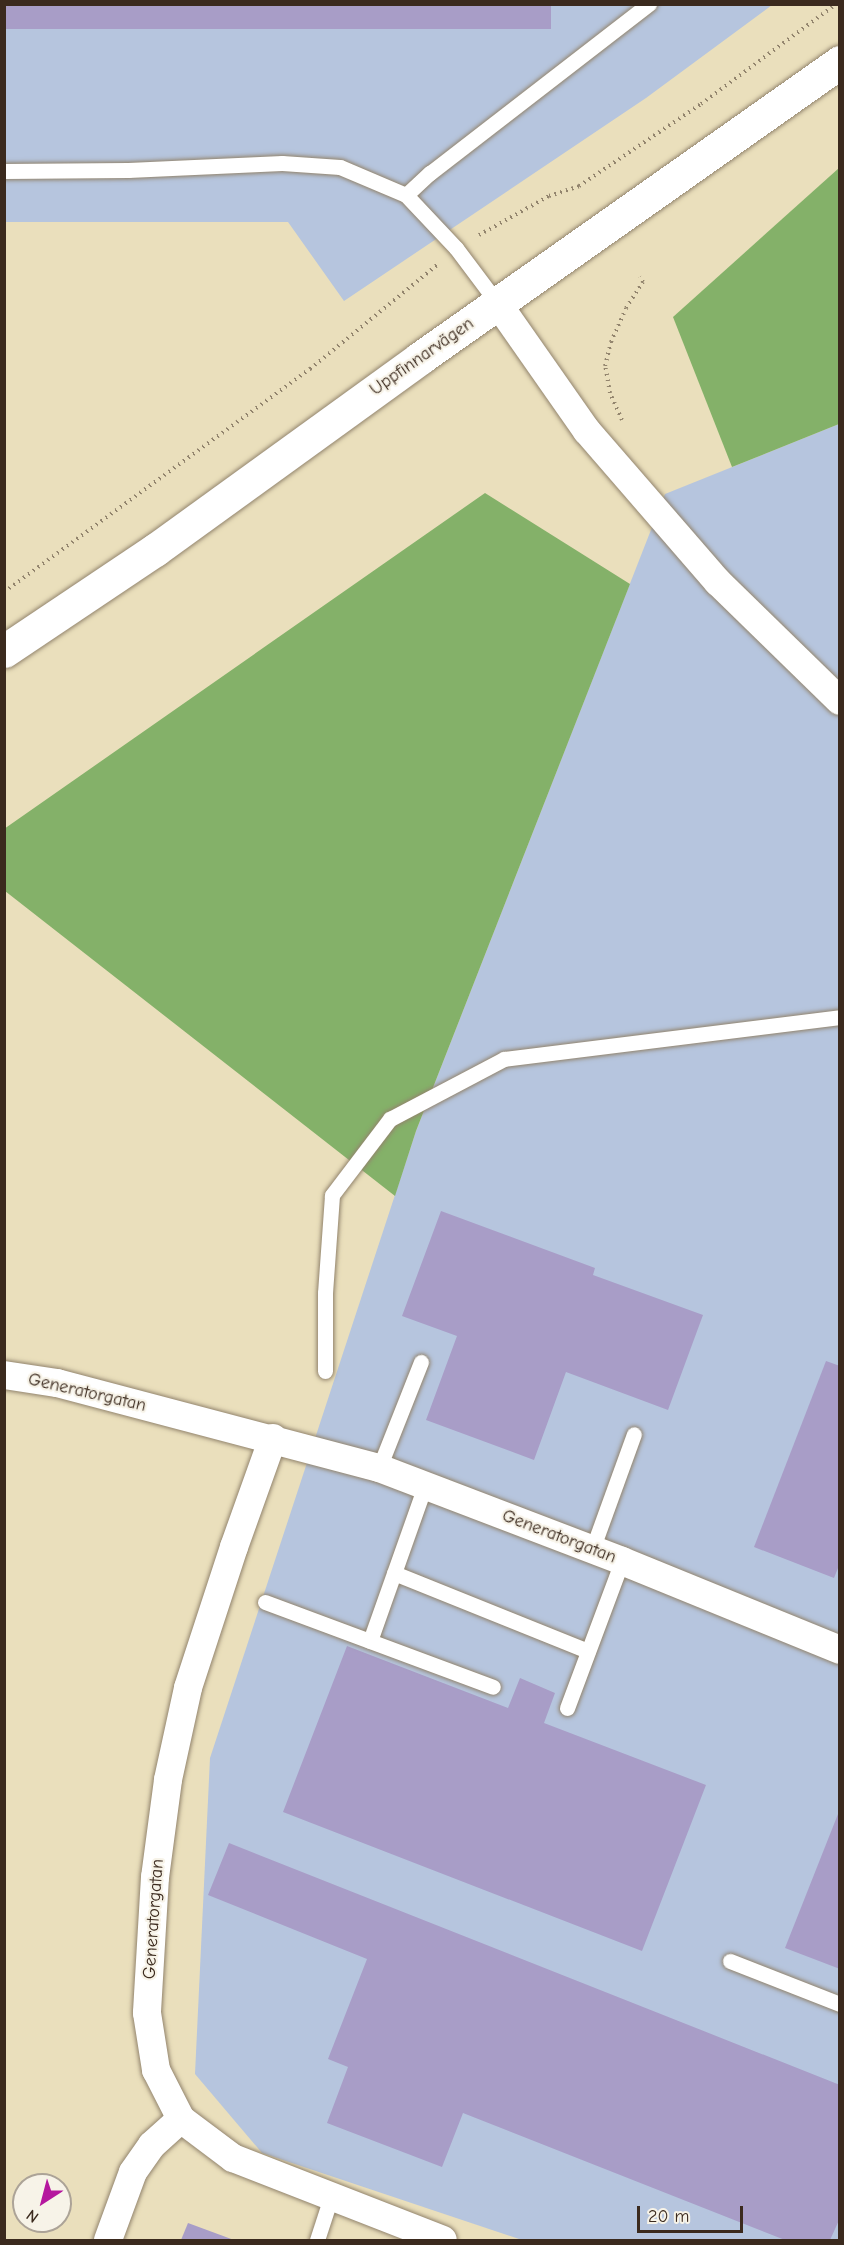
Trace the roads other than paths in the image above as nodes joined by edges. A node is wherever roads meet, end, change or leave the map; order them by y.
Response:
1 (649, 4) edge
2 (840, 62) edge
3 (4, 171) edge
4 (406, 195) junction
5 (498, 304) junction
6 (4, 651) edge
7 (840, 701) edge
8 (840, 1017) edge
9 (422, 1362) dead end
10 (325, 1371) dead end
11 (4, 1375) edge
12 (634, 1434) dead end
13 (273, 1438) junction
14 (379, 1468) junction
15 (425, 1486) junction
16 (592, 1550) junction
17 (622, 1561) junction
18 (394, 1574) junction
19 (265, 1602) dead end
20 (370, 1641) junction
21 (840, 1650) edge
22 (588, 1651) junction
23 (493, 1687) dead end
24 (567, 1708) dead end
25 (730, 1961) dead end
26 (840, 2004) edge
27 (181, 2119) junction
28 (331, 2197) junction
29 (108, 2241) edge
30 (317, 2241) edge
31 (443, 2241) edge

1 - 4 lane
2 - 5 street, Uppfinnarvägen
3 - 4 lane
4 - 5 lane
5 - 6 street, Uppfinnarvägen
5 - 7 street
8 - 10 lane
9 - 14 lane
11 - 13 street, Generatorgatan
12 - 16 lane
13 - 14 street, Generatorgatan
13 - 27 street, Generatorgatan
14 - 15 street, Generatorgatan
15 - 16 street, Generatorgatan
15 - 18 lane
16 - 17 street, Generatorgatan
17 - 21 street, Generatorgatan
17 - 22 lane
18 - 20 lane
18 - 22 lane
19 - 20 lane
20 - 23 lane
22 - 24 lane
25 - 26 lane
27 - 28 street, Generatorgatan
27 - 29 street
28 - 30 lane
28 - 31 street, Generatorgatan

